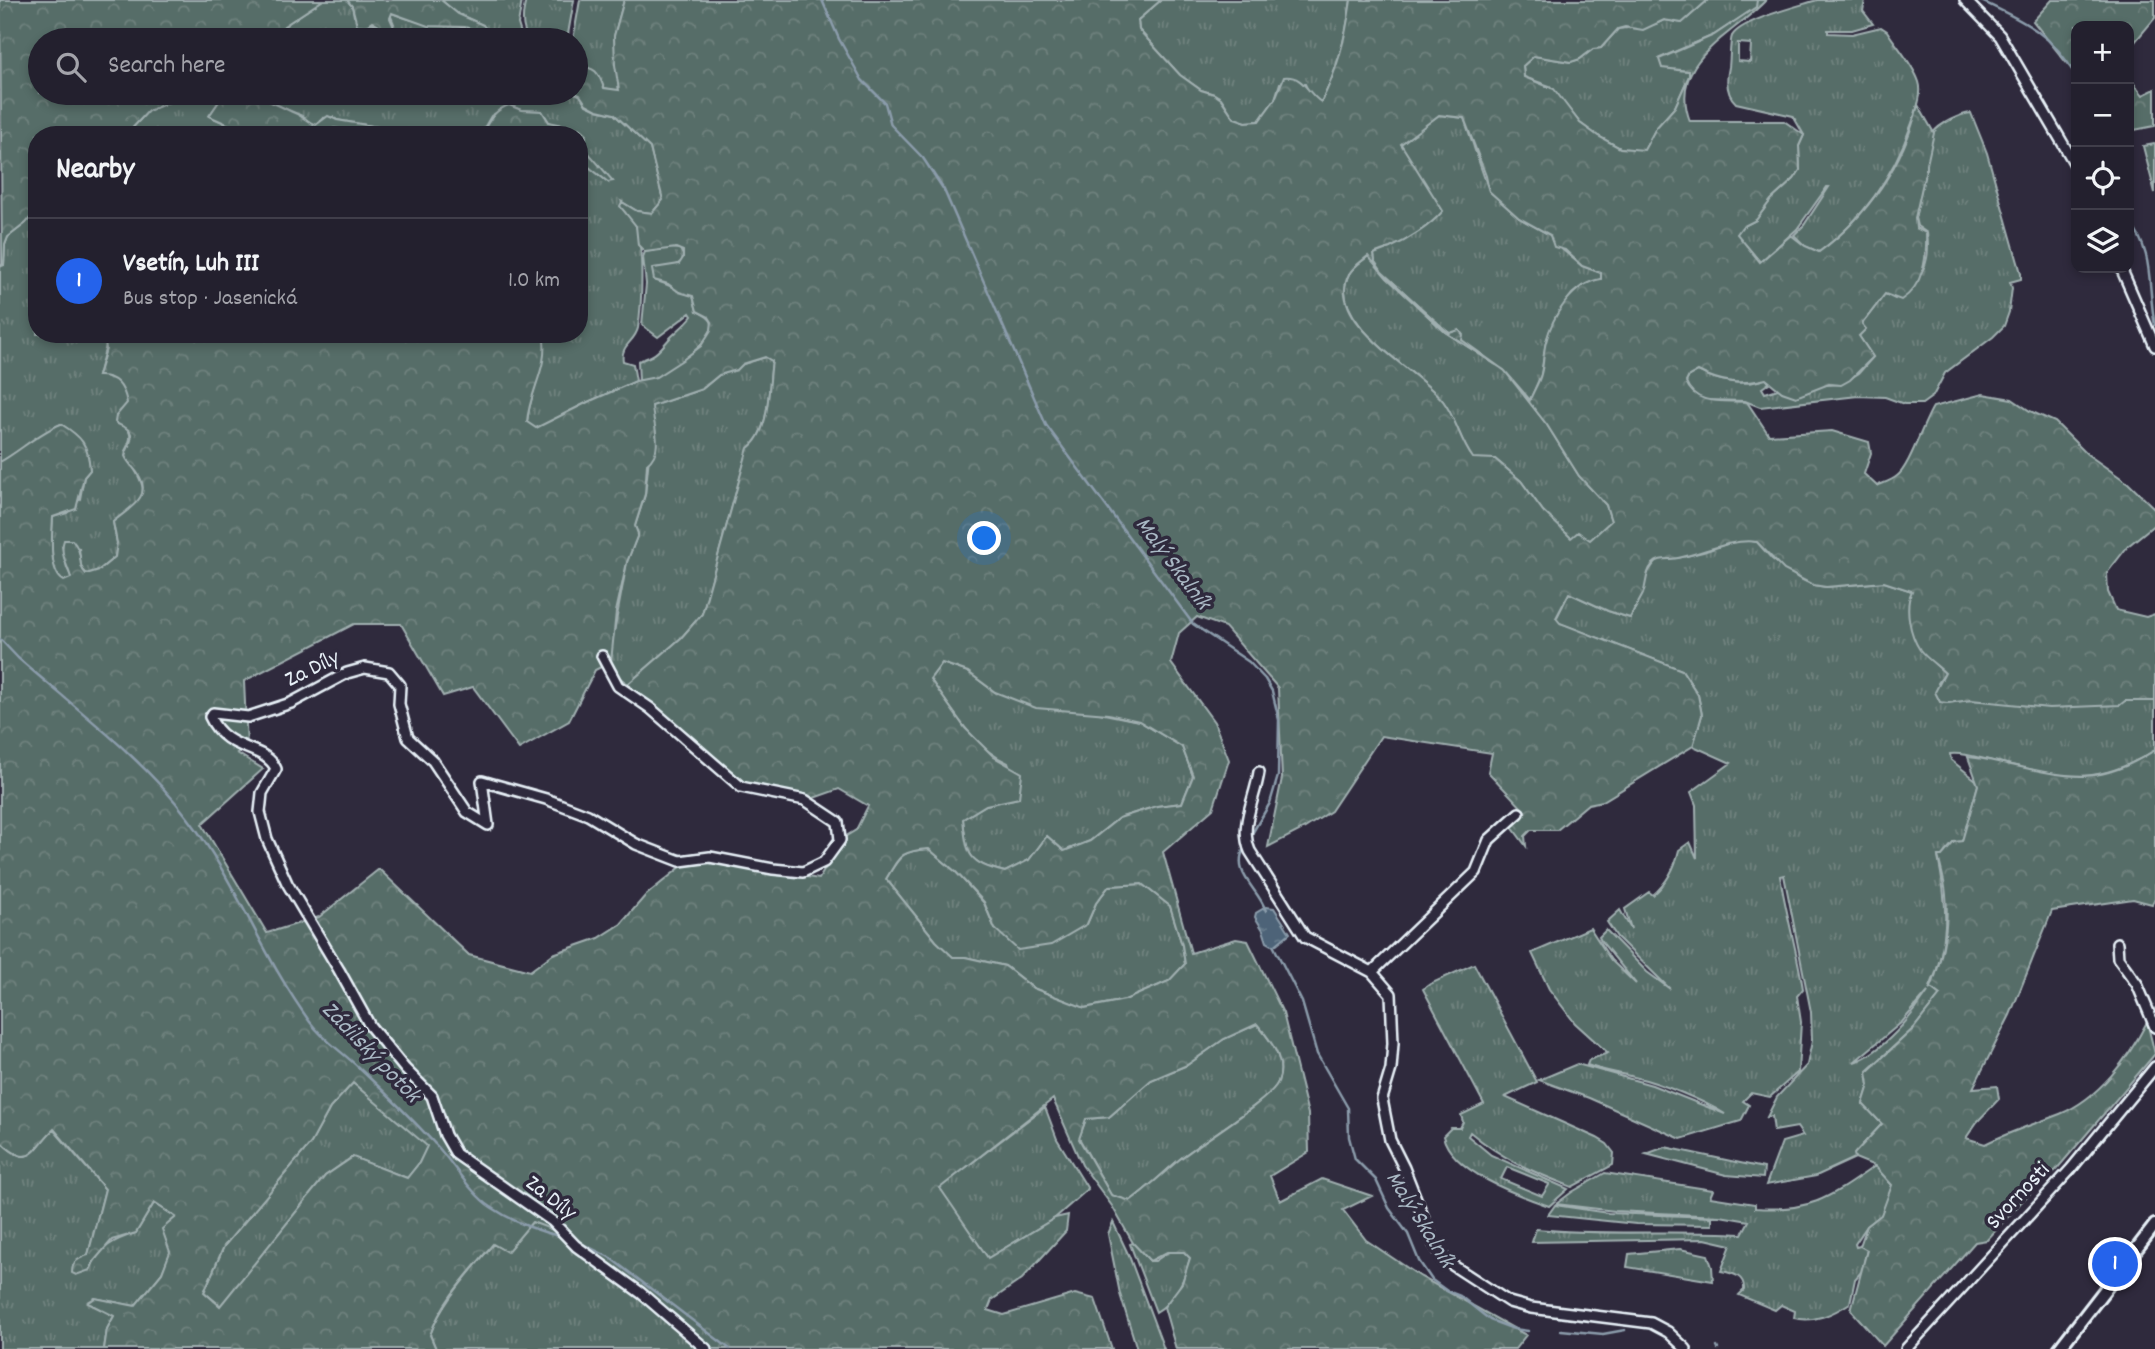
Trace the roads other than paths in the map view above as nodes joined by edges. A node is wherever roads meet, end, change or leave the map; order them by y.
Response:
1 (1965, 0) edge
2 (2071, 157) edge
3 (2123, 273) edge
4 (2155, 346) edge
5 (602, 656) dead end
6 (1259, 772) dead end
7 (1519, 813) dead end
8 (2117, 943) dead end
9 (1372, 972) junction
10 (2155, 1027) edge
11 (2155, 1067) edge
12 (2155, 1225) edge
13 (706, 1349) edge
14 (1686, 1349) edge
15 (1906, 1349) edge
16 (2059, 1349) edge

1 - 2 street
3 - 4 street
5 - 13 street, Za Díly
6 - 9 street
7 - 9 street
8 - 10 street
9 - 14 street
11 - 15 street, Svornosti
12 - 16 street

